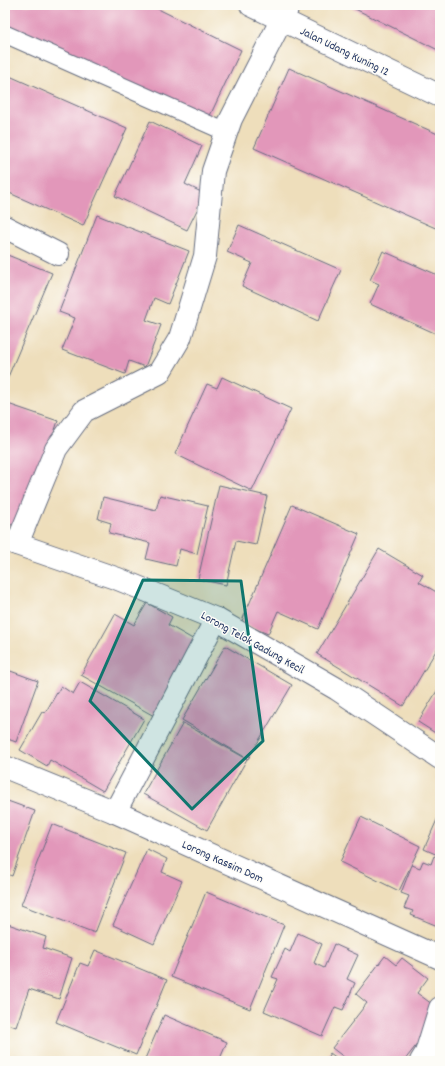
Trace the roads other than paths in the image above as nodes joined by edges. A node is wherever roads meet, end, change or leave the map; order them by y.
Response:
1 (251, 5) edge
2 (286, 13) edge
3 (5, 34) edge
4 (440, 96) edge
5 (226, 132) junction
6 (5, 227) edge
7 (58, 254) dead end
8 (11, 542) edge
9 (216, 619) junction
10 (440, 758) edge
11 (5, 767) edge
12 (115, 812) junction
13 (440, 958) edge
14 (440, 1008) edge
15 (421, 1061) edge

1 - 2 street, Jalan Udang Kuning 12
2 - 4 street, Jalan Udang Kuning 12
2 - 5 street
3 - 5 lane
5 - 8 street
6 - 7 street
8 - 9 street, Lorong Telok Gadung Kecil
9 - 10 street, Lorong Telok Gadung Kecil
9 - 12 street
11 - 12 street, Lorong Kassim Dom
12 - 13 street, Lorong Kassim Dom
14 - 15 street

